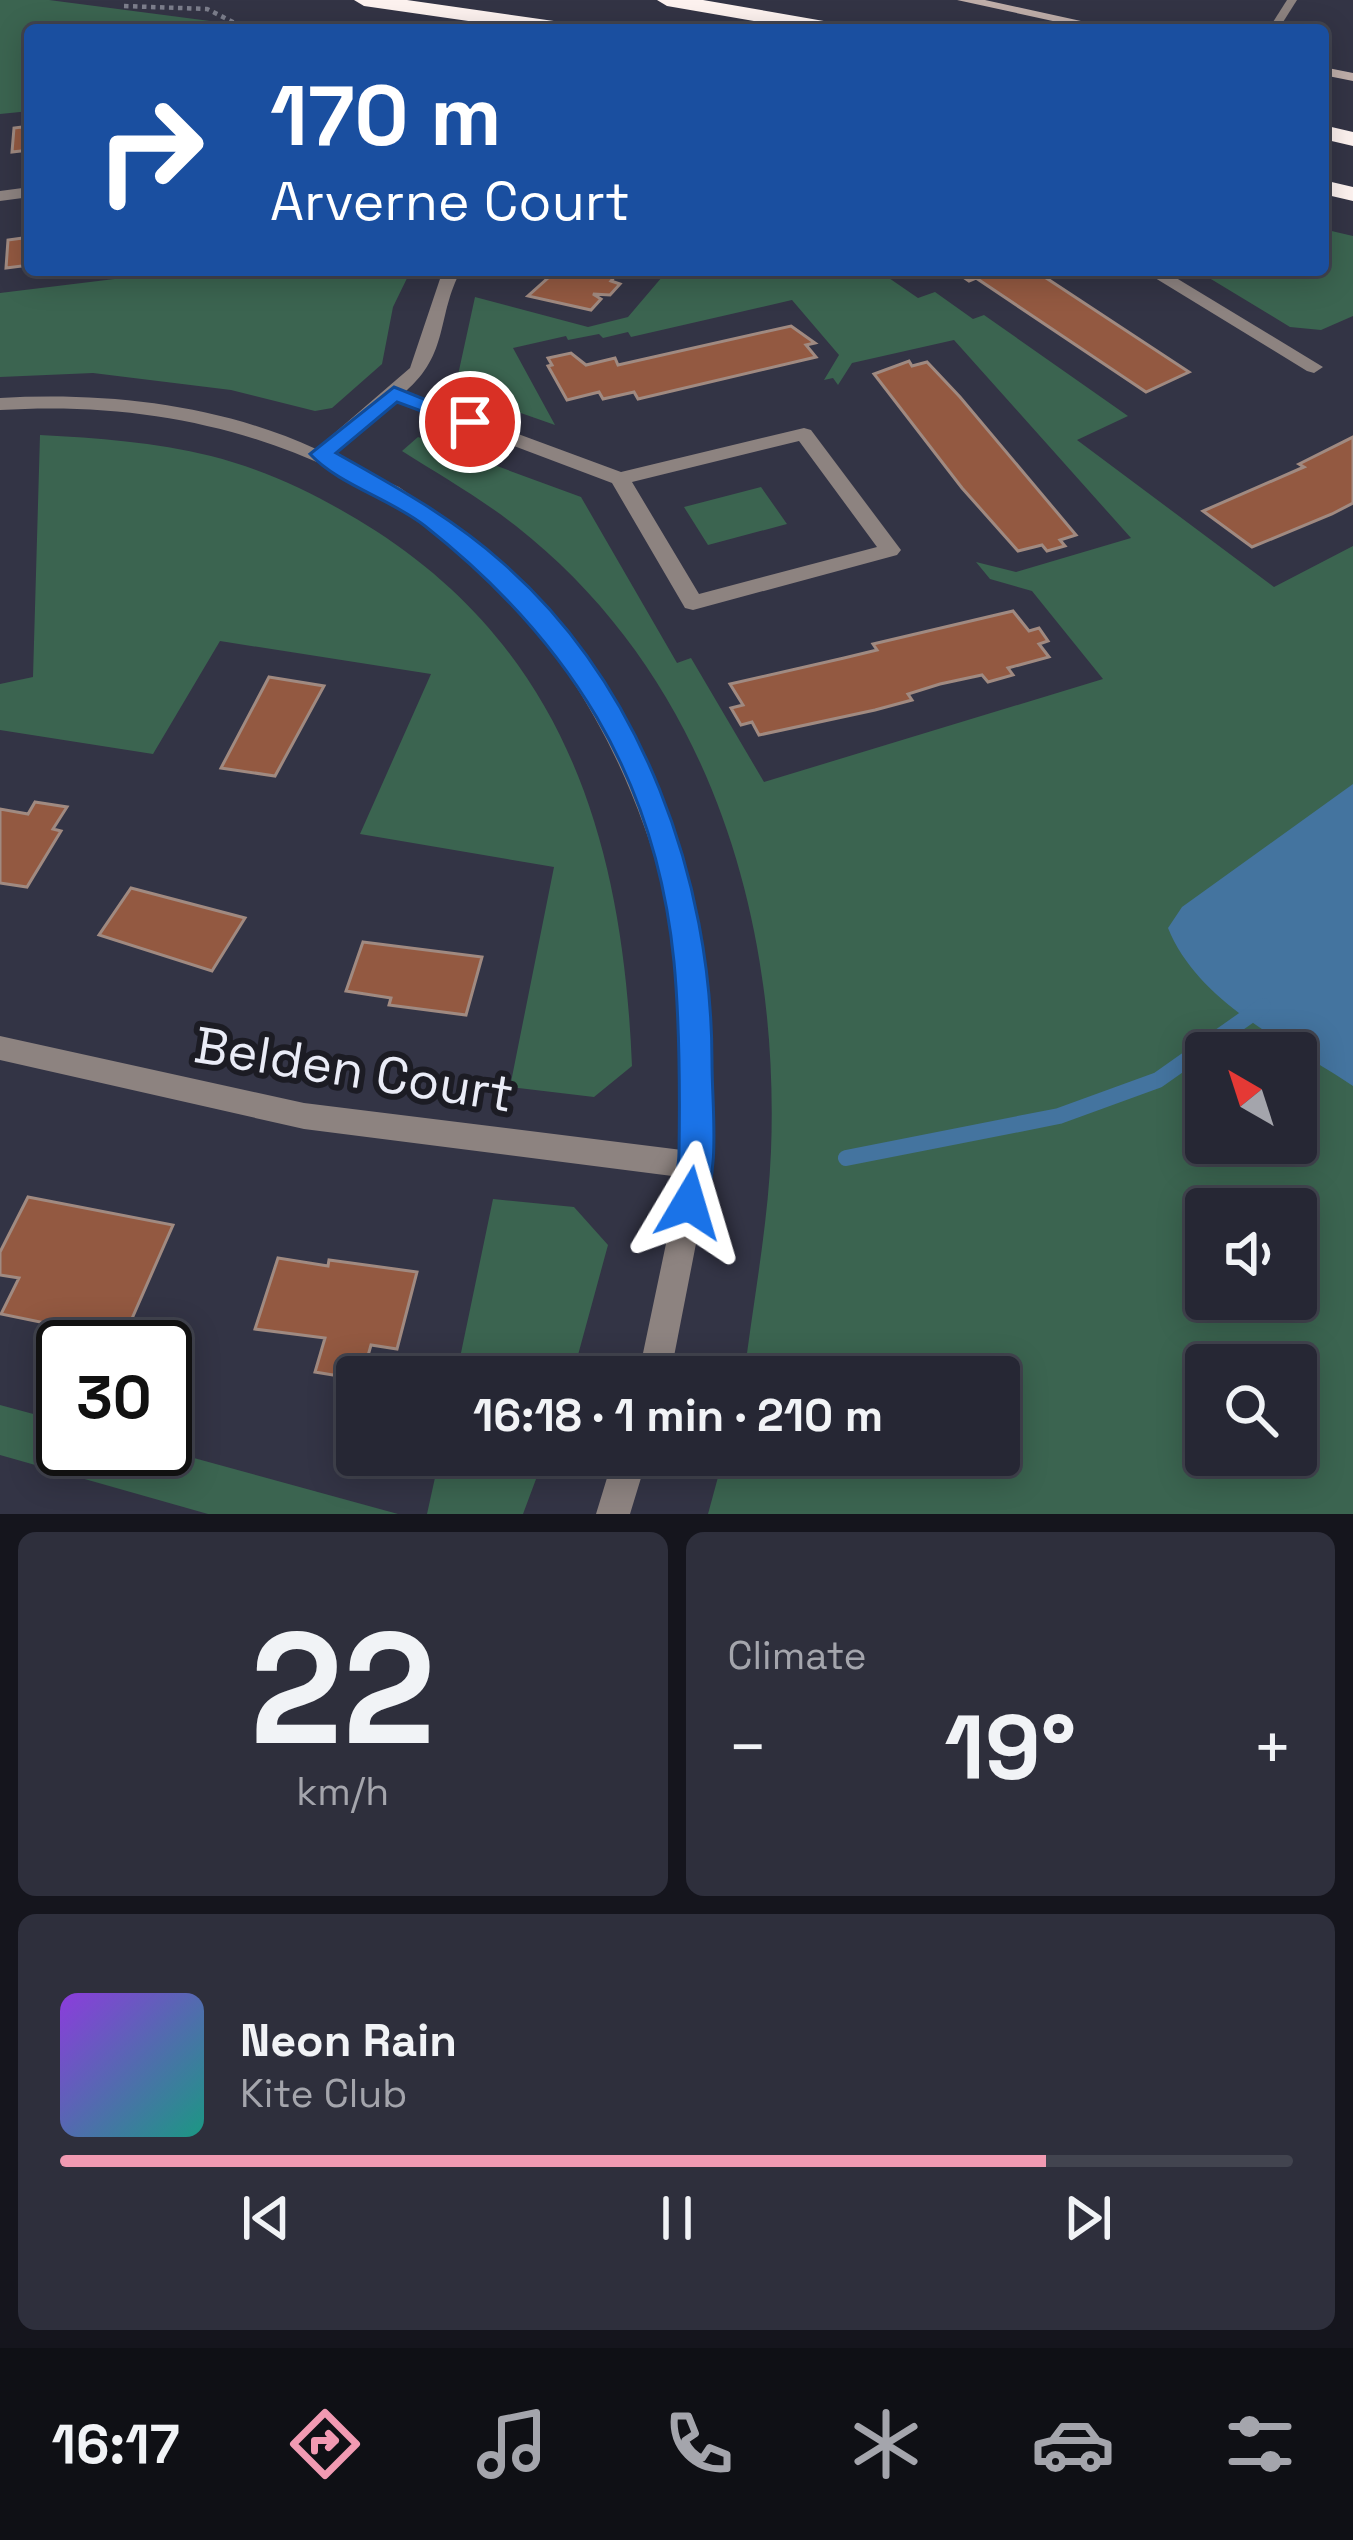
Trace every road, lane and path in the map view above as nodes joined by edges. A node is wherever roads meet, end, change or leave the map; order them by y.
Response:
1 (364, 0) edge
2 (667, 0) edge
3 (968, 0) edge
4 (124, 6) dead end
5 (242, 24) edge
6 (532, 24) edge
7 (806, 24) edge
8 (1086, 24) edge
9 (448, 276) edge
10 (1160, 276) edge
11 (1314, 367) dead end
12 (394, 394) junction
13 (0, 404) edge
14 (321, 454) junction
15 (620, 479) junction
16 (0, 1048) edge
17 (696, 1165) junction
18 (658, 1356) edge
19 (625, 1476) edge
20 (613, 1514) edge

1 - 6 highway
2 - 7 highway
3 - 8 main road
4 - 5 path
9 - 12 street
10 - 11 street
12 - 14 street
12 - 15 street
13 - 14 street
14 - 17 street
15 - 15 street
16 - 17 street, Belden Court
17 - 18 street
19 - 20 street

